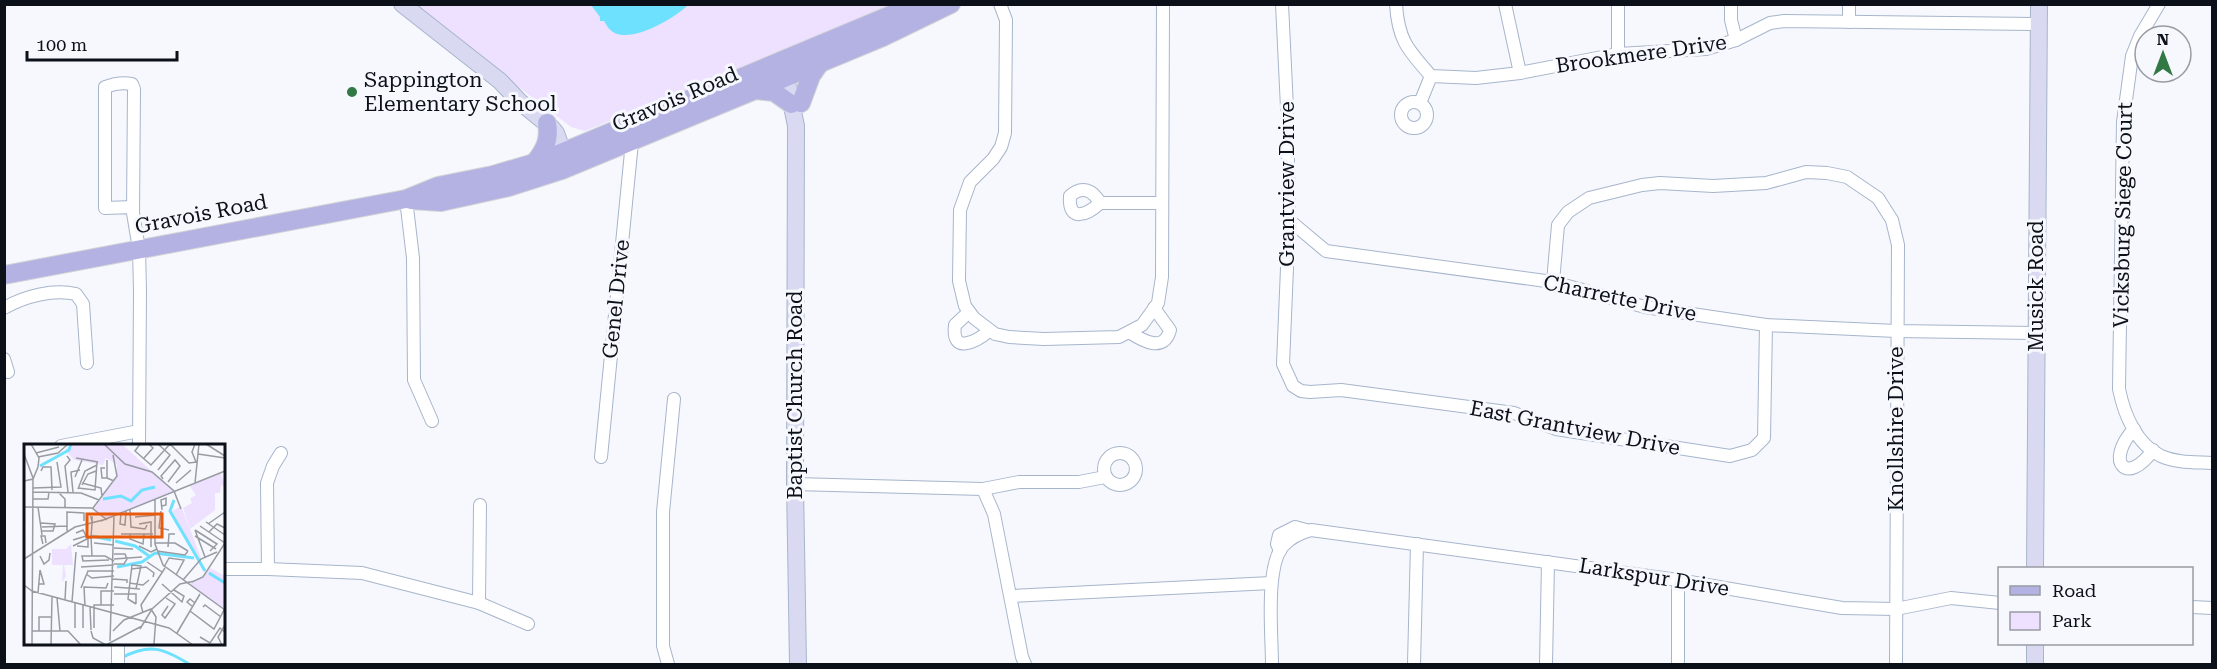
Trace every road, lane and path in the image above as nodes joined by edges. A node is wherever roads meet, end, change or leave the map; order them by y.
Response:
1 (402, 4) edge
2 (917, 4) edge
3 (951, 4) edge
4 (1000, 4) edge
5 (1163, 4) edge
6 (1282, 4) edge
7 (1396, 4) edge
8 (1505, 4) edge
9 (1618, 4) edge
10 (1731, 4) edge
11 (1849, 4) edge
12 (2039, 4) edge
13 (2159, 4) edge
14 (1849, 22) junction
15 (2038, 24) junction
16 (1736, 40) junction
17 (1618, 54) junction
18 (820, 63) junction
19 (786, 68) junction
20 (1520, 73) junction
21 (1431, 76) junction
22 (500, 81) junction
23 (756, 90) junction
24 (796, 103) junction
25 (1420, 103) dead end
26 (547, 123) junction
27 (632, 142) junction
28 (571, 158) junction
29 (535, 162) junction
30 (406, 199) junction
31 (1100, 203) dead end
32 (1162, 203) junction
33 (133, 207) junction
34 (1289, 220) junction
35 (139, 249) junction
36 (4, 275) edge
37 (1553, 282) junction
38 (4, 308) edge
39 (1154, 308) junction
40 (969, 312) junction
41 (1766, 325) junction
42 (989, 331) junction
43 (1896, 331) junction
44 (1129, 332) junction
45 (2036, 333) junction
46 (4, 359) edge
47 (87, 363) dead end
48 (1283, 364) joint
49 (8, 372) dead end
50 (674, 399) dead end
51 (432, 421) dead end
52 (2134, 429) junction
53 (139, 431) junction
54 (71, 444) edge
55 (140, 444) edge
56 (2153, 450) junction
57 (281, 453) dead end
58 (601, 457) dead end
59 (2212, 463) edge
60 (1105, 477) dead end
61 (795, 484) junction
62 (983, 489) junction
63 (480, 504) dead end
64 (1417, 543) junction
65 (1548, 561) junction
66 (2035, 567) edge
67 (268, 568) junction
68 (225, 569) edge
69 (1678, 580) junction
70 (1271, 583) junction
71 (1011, 596) junction
72 (479, 603) junction
73 (1998, 603) edge
74 (2193, 607) edge
75 (2212, 608) edge
76 (1896, 609) junction
77 (528, 624) dead end
78 (118, 645) edge
79 (2035, 645) edge
80 (664, 662) edge
81 (118, 664) edge
82 (798, 664) edge
83 (1025, 664) edge
84 (1272, 664) edge
85 (1414, 664) edge
86 (1546, 664) edge
87 (1678, 664) edge
88 (1896, 664) edge
89 (2035, 664) edge

1 - 22 street
2 - 19 main road, Gravois Road
3 - 18 main road, Gravois Road
4 - 40 street
5 - 32 street
6 - 34 street, Grantview Drive
7 - 21 street
8 - 20 street
9 - 17 street
10 - 16 street
11 - 14 street
12 - 15 street, Musick Road
13 - 52 street, Vicksburg Siege Court
14 - 15 street, Brookmere Drive
14 - 16 street, Brookmere Drive
15 - 45 street, Musick Road
16 - 17 street, Brookmere Drive
17 - 20 street, Brookmere Drive
18 - 19 main road, Gravois Road
18 - 24 main road
19 - 23 main road, Gravois Road
19 - 24 street, Baptist Church Road
19 - 28 main road, Gravois Road
20 - 21 street, Brookmere Drive
21 - 25 street
22 - 26 street
22 - 28 street
23 - 24 main road
23 - 27 main road, Gravois Road
24 - 61 street, Baptist Church Road
26 - 28 street
26 - 29 main road
27 - 28 main road, Gravois Road
27 - 58 street, Genel Drive
28 - 29 main road, Gravois Road
28 - 30 main road, Gravois Road
29 - 30 main road, Gravois Road
30 - 35 main road, Gravois Road
30 - 51 street
31 - 32 street
32 - 39 street
33 - 33 street
33 - 35 street
34 - 37 street, Charrette Drive
34 - 48 street, Grantview Drive
35 - 36 main road, Gravois Road
35 - 53 street
37 - 41 street, Charrette Drive
37 - 43 street, Knollshire Drive
38 - 47 street
39 - 44 street
39 - 44 street
40 - 42 street
40 - 42 street
41 - 43 street, Charrette Drive
41 - 48 street, East Grantview Drive
42 - 44 street
43 - 45 street, Charrette Drive
43 - 76 street, Knollshire Drive
45 - 66 street, Musick Road
46 - 49 street
50 - 80 street
52 - 56 street, Vicksburg Siege Court
52 - 56 street
53 - 54 street
53 - 55 street
56 - 59 street, Vicksburg Siege Court
57 - 67 street
60 - 62 street
61 - 62 street
61 - 82 street, Baptist Church Road
62 - 71 street
63 - 72 street
64 - 65 street, Larkspur Drive
64 - 70 street, Larkspur Drive
64 - 85 street
65 - 69 street, Larkspur Drive
65 - 86 street
67 - 68 street
67 - 72 street
69 - 76 street, Larkspur Drive
69 - 87 street
70 - 71 street
70 - 84 street, Larkspur Drive
71 - 83 street
72 - 77 street
73 - 76 street, Larkspur Drive
74 - 75 street
76 - 88 street, Knollshire Drive
78 - 81 street
79 - 89 street

